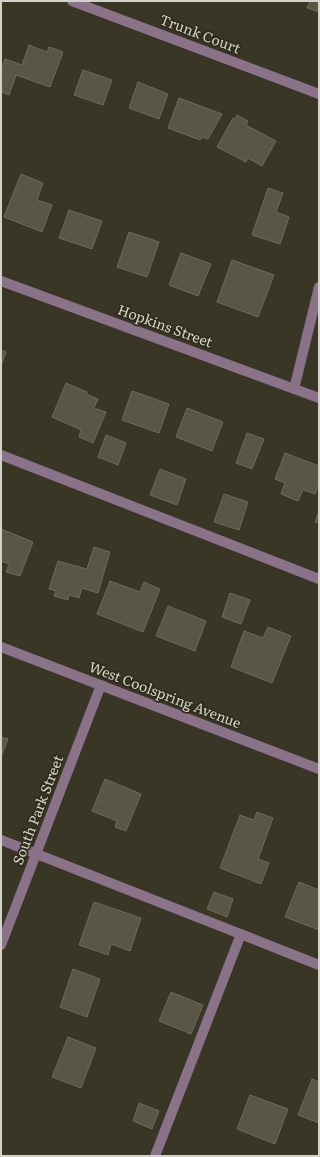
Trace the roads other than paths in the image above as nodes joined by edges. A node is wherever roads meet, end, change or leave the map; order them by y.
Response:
1 (72, 1) edge
2 (319, 94) edge
3 (1, 280) edge
4 (319, 287) edge
5 (294, 389) junction
6 (319, 398) edge
7 (1, 455) edge
8 (319, 579) edge
9 (1, 647) edge
10 (101, 685) junction
11 (319, 769) edge
12 (1, 840) edge
13 (36, 853) junction
14 (241, 934) junction
15 (1, 945) edge
16 (319, 965) edge
17 (155, 1156) edge

1 - 2 street, Trunk Court
3 - 5 street, Hopkins Street
4 - 5 street
5 - 6 street, Hopkins Street
7 - 8 street
9 - 10 street, West Coolspring Avenue
10 - 11 street, West Coolspring Avenue
10 - 13 street, South Park Street
12 - 13 street
13 - 14 street
13 - 15 street, South Park Street
14 - 16 street
14 - 17 street

